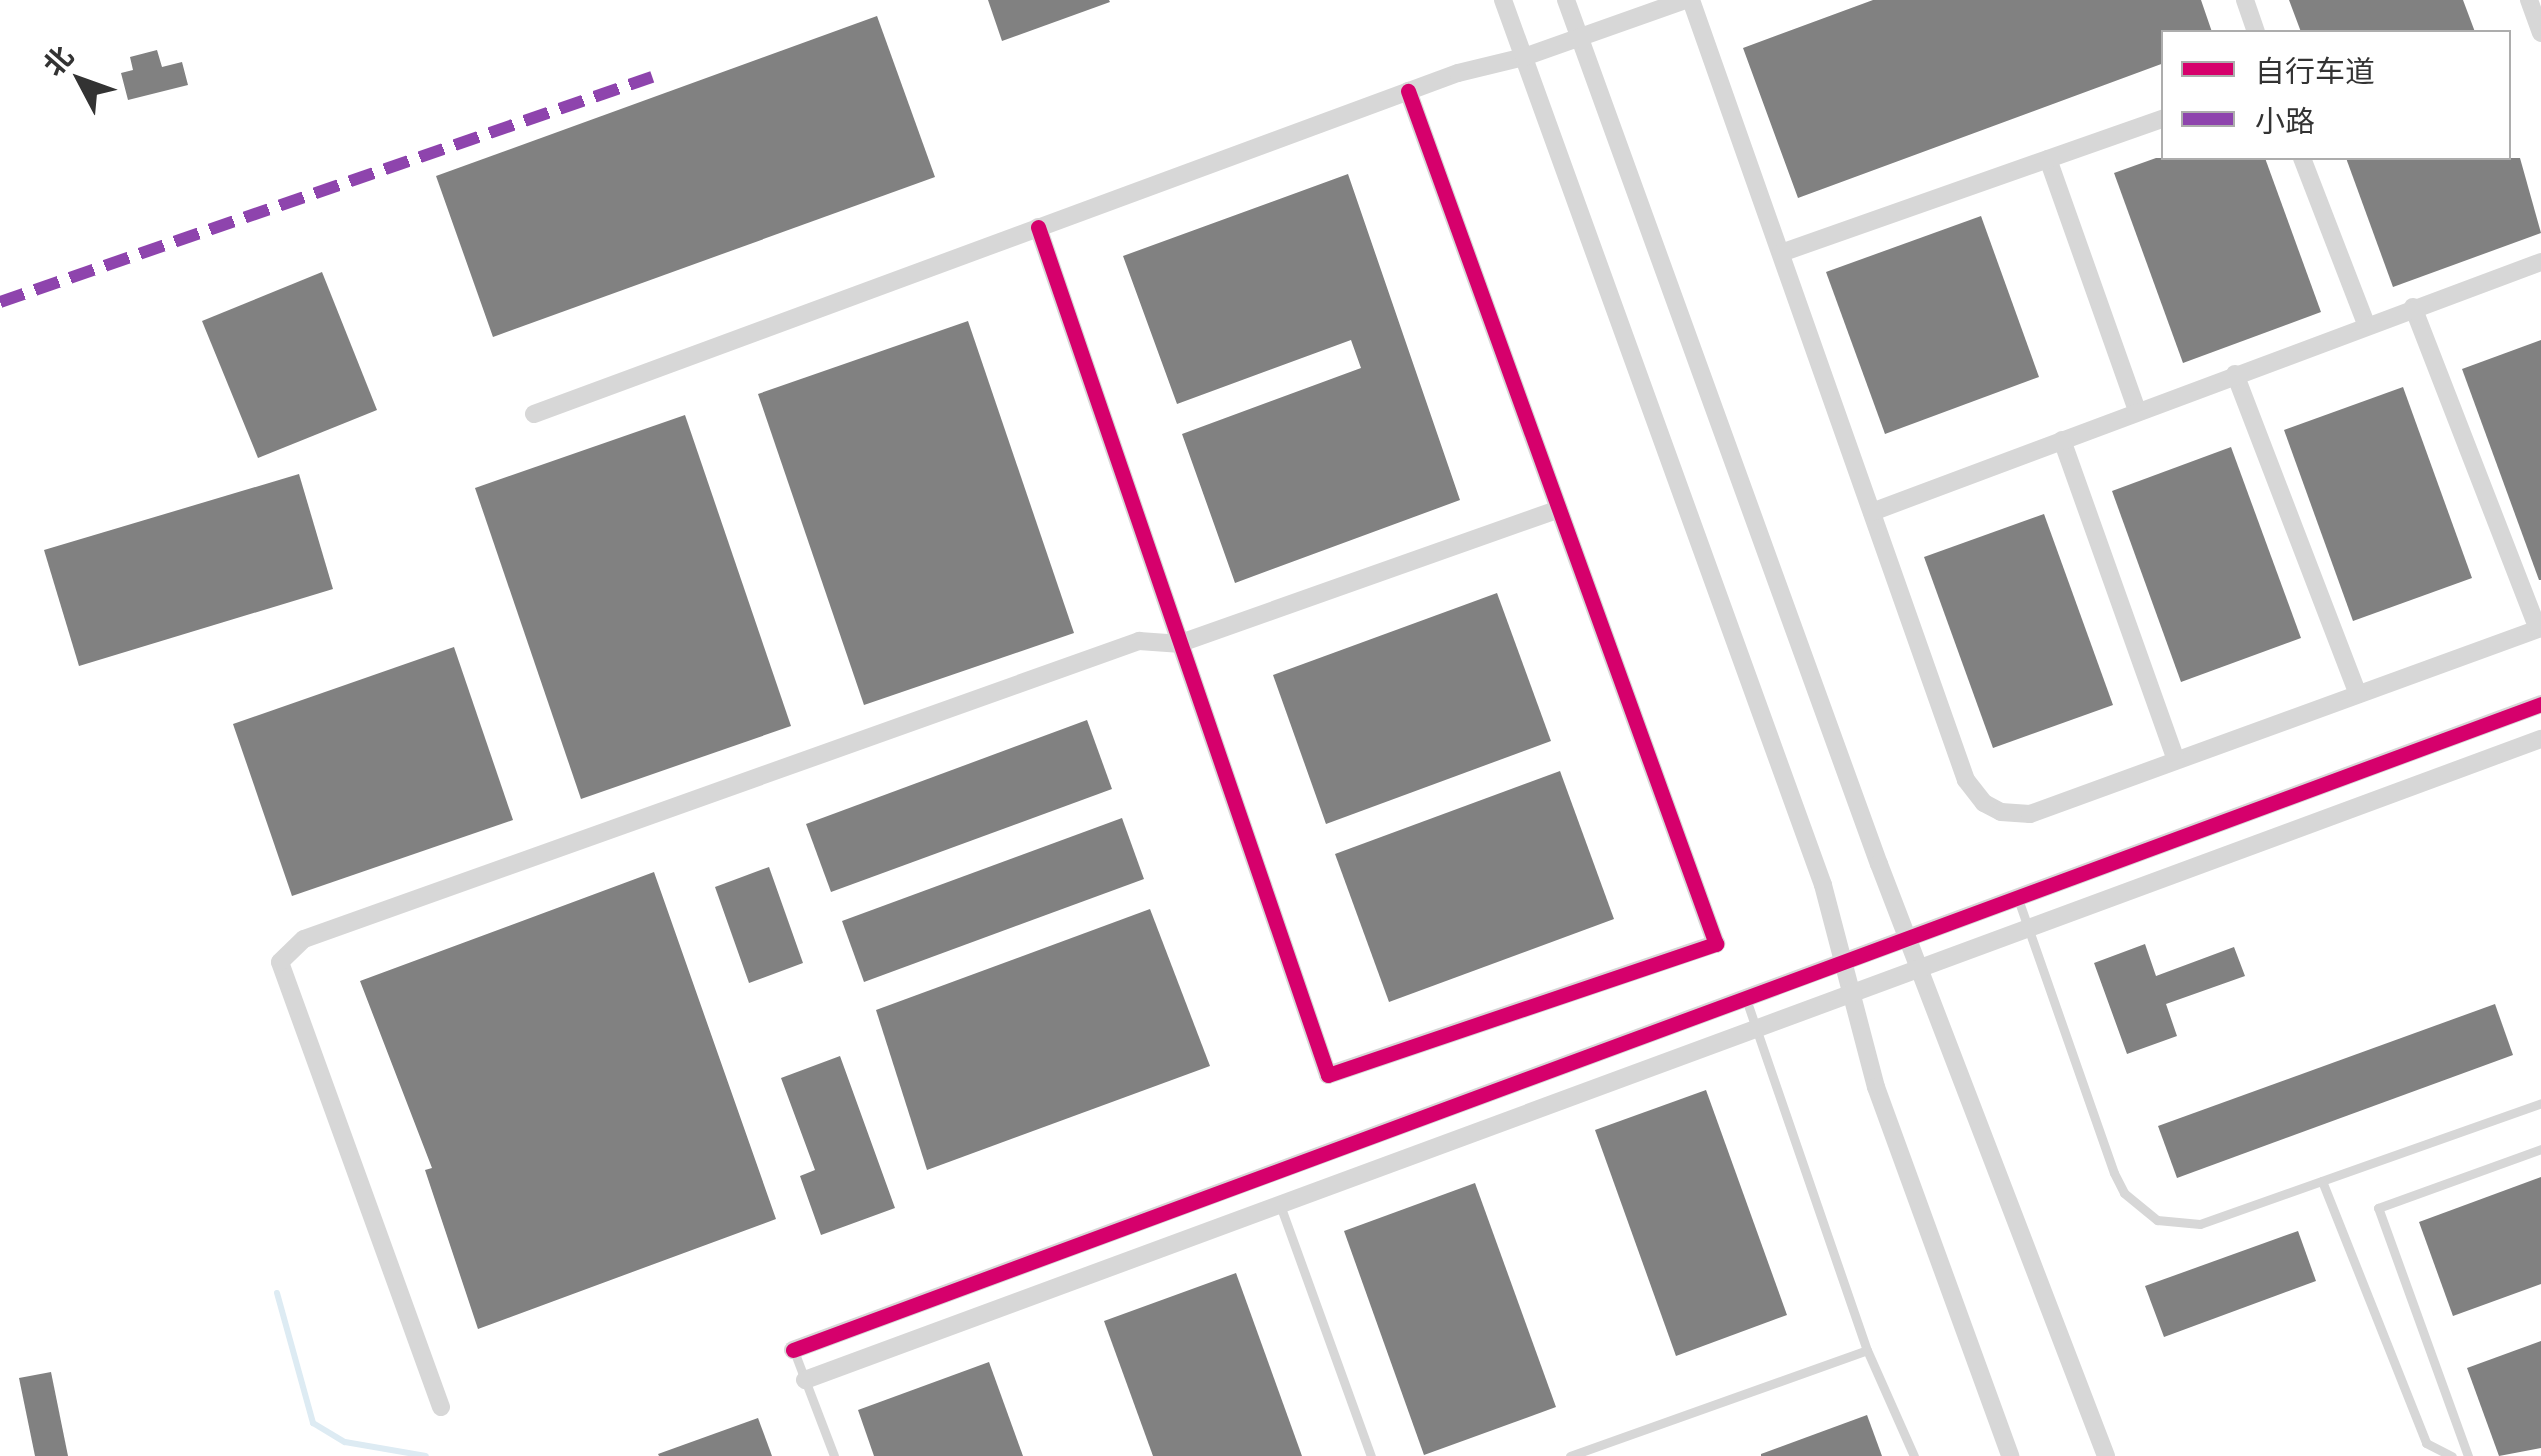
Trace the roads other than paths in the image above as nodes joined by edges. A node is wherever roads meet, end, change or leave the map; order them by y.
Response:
1 (1503, 0) edge
2 (1566, 0) edge
3 (1688, 0) edge
4 (2246, 0) edge
5 (2529, 0) edge
6 (2255, 30) edge
7 (2541, 32) edge
8 (1579, 36) junction
9 (1524, 57) junction
10 (1408, 91) junction
11 (2161, 119) edge
12 (2048, 158) junction
13 (2303, 160) edge
14 (1038, 228) junction
15 (1781, 253) junction
16 (2541, 262) edge
17 (2413, 308) junction
18 (2366, 324) junction
19 (2236, 374) junction
20 (2137, 411) junction
21 (534, 414) dead end
22 (2062, 440) junction
23 (1559, 509) junction
24 (1872, 512) junction
25 (2539, 628) edge
26 (1178, 644) junction
27 (2358, 694) junction
28 (2541, 704) edge
29 (2541, 739) edge
30 (2176, 760) junction
31 (2017, 896) junction
32 (2028, 928) junction
33 (1907, 937) junction
34 (1843, 960) junction
35 (1919, 968) junction
36 (1851, 992) junction
37 (1746, 996) junction
38 (1756, 1027) junction
39 (2541, 1103) edge
40 (2541, 1148) edge
41 (2322, 1182) junction
42 (1279, 1204) junction
43 (793, 1350) joint
44 (1867, 1350) junction
45 (805, 1380) junction
46 (442, 1407) dead end
47 (834, 1456) edge
48 (1372, 1456) edge
49 (1570, 1456) edge
50 (1914, 1456) edge
51 (2010, 1456) edge
52 (2106, 1456) edge
53 (2452, 1456) edge
54 (2468, 1456) edge

1 - 9 street
2 - 8 street
3 - 8 street
3 - 15 street
4 - 6 street
5 - 7 street
8 - 9 street
8 - 33 street
9 - 10 street
9 - 34 street
10 - 14 street
10 - 23 street
11 - 12 street
12 - 15 street
12 - 20 street
13 - 18 street
14 - 21 street
14 - 26 street
15 - 24 street
16 - 17 street
17 - 18 street
17 - 25 street
18 - 19 street
19 - 20 street
19 - 27 street
20 - 22 street
22 - 24 street
22 - 30 street
23 - 26 street
23 - 26 street
24 - 30 street
25 - 27 street
26 - 46 street
27 - 30 street
28 - 31 street
29 - 32 street
31 - 32 lane
31 - 33 street
32 - 35 street
32 - 41 lane
33 - 34 street
33 - 35 street
34 - 36 street
34 - 37 street
35 - 36 street
35 - 52 street
36 - 38 street
36 - 51 street
37 - 38 lane
37 - 43 street
38 - 42 street
38 - 44 lane
39 - 41 lane
40 - 54 lane
41 - 53 lane
42 - 45 street
42 - 48 lane
43 - 45 lane
44 - 49 lane
44 - 50 lane
45 - 47 lane

